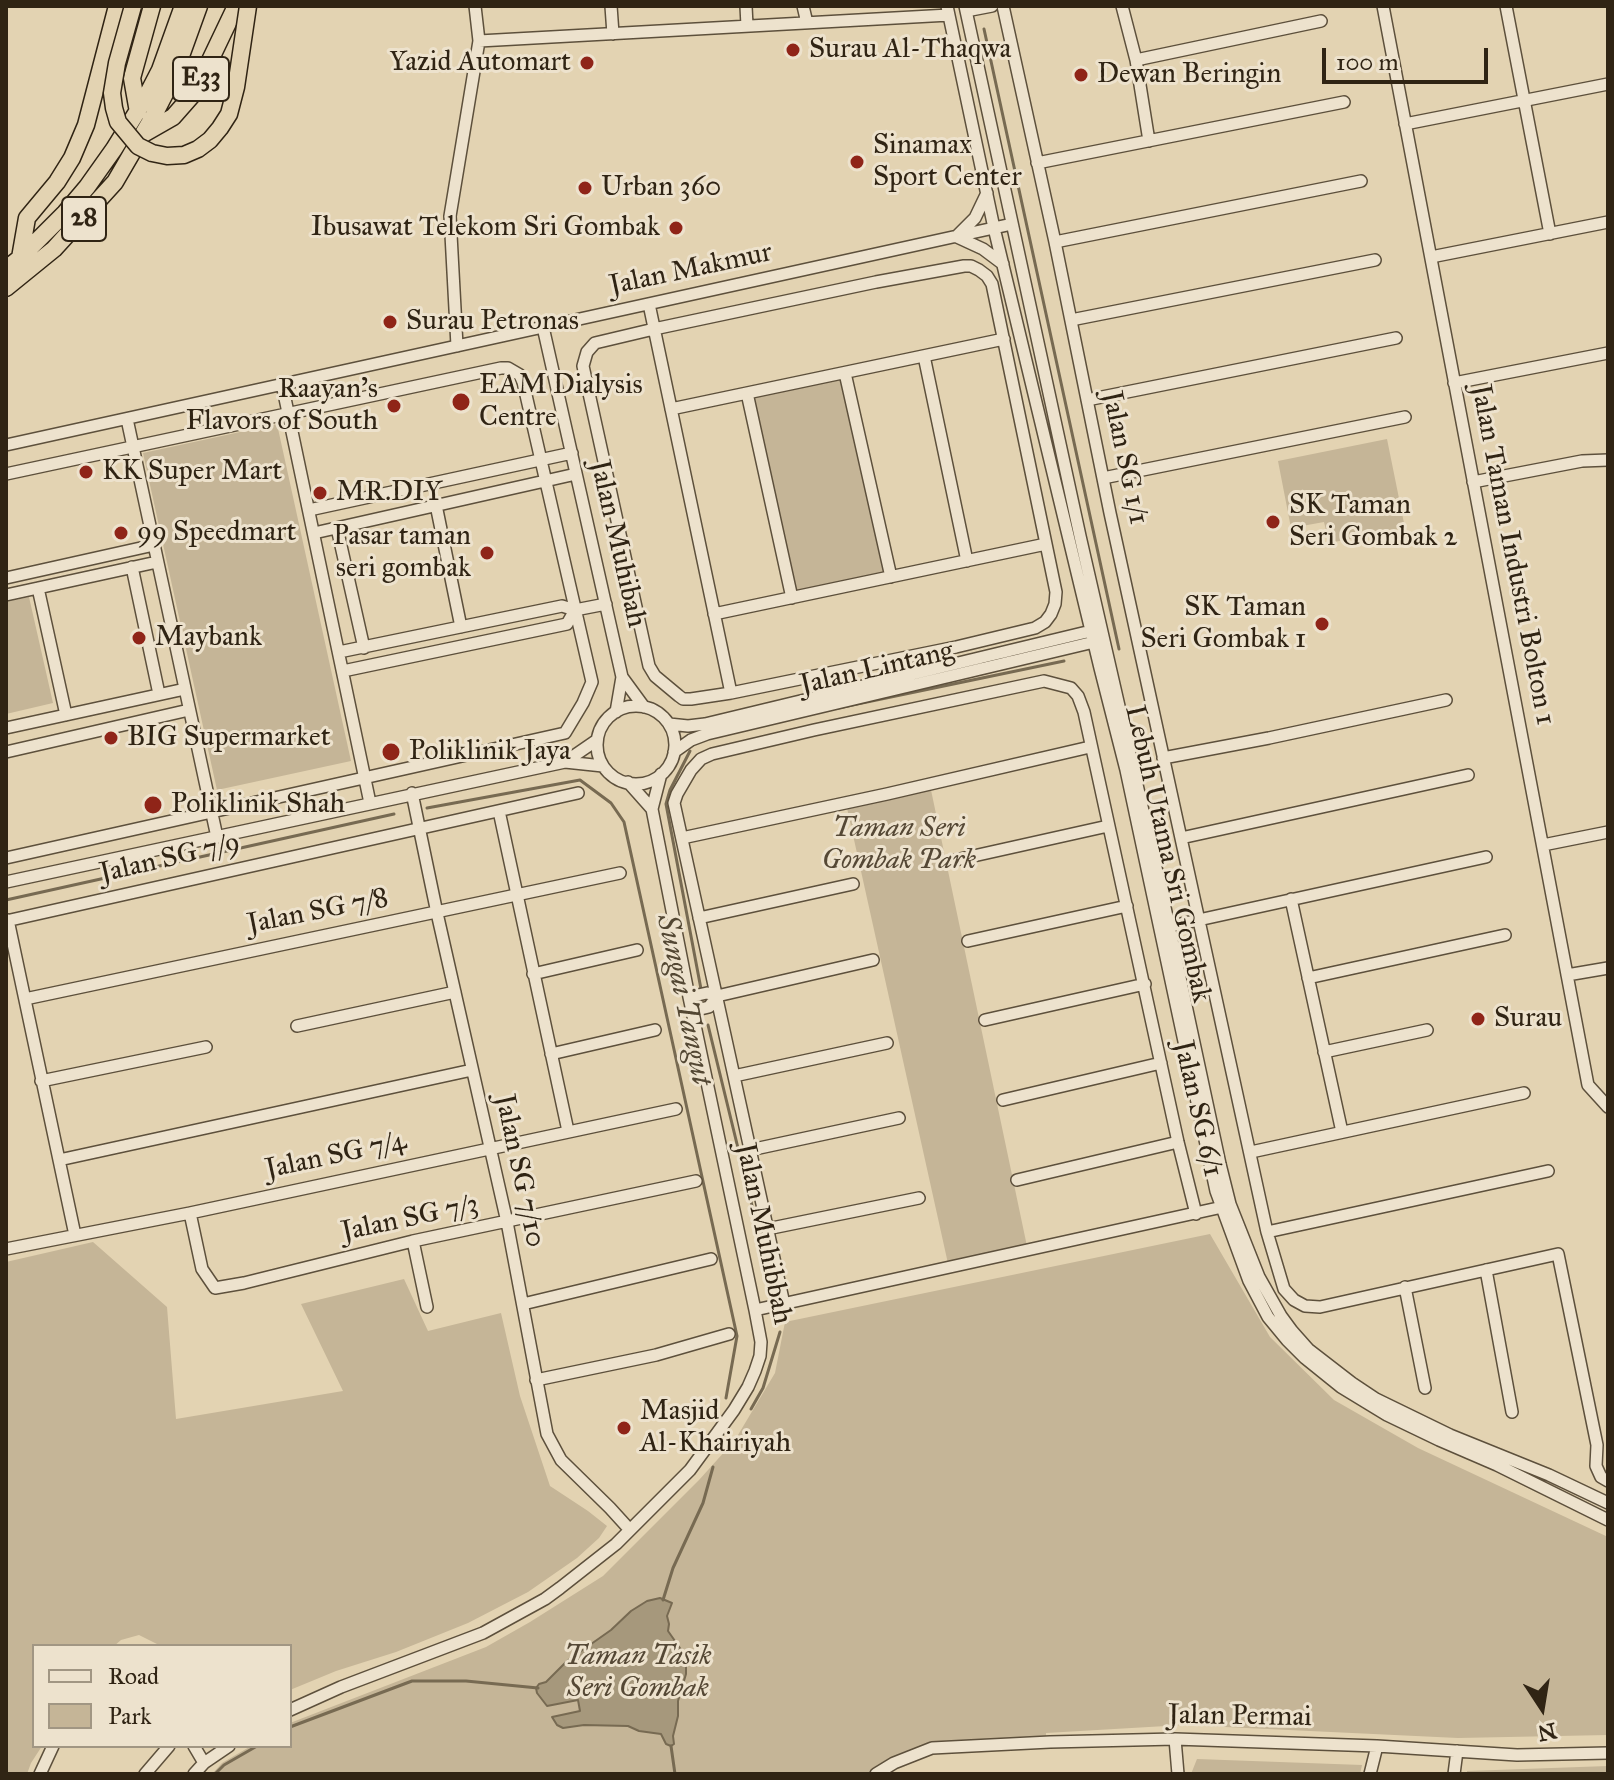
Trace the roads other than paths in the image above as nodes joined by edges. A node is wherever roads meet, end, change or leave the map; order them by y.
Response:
1 (117, 6) edge
2 (133, 6) edge
3 (152, 6) edge
4 (183, 6) edge
5 (199, 6) edge
6 (236, 6) edge
7 (248, 6) edge
8 (475, 6) edge
9 (611, 6) edge
10 (746, 6) edge
11 (803, 6) edge
12 (992, 6) edge
13 (1003, 6) edge
14 (1122, 6) edge
15 (1383, 6) edge
16 (1506, 6) edge
17 (965, 8) edge
18 (948, 10) edge
19 (927, 11) edge
20 (1321, 21) dead end
21 (807, 23) junction
22 (747, 26) junction
23 (613, 34) junction
24 (479, 41) junction
25 (174, 53) junction
26 (1136, 60) junction
27 (1608, 84) edge
28 (1524, 100) junction
29 (1344, 102) dead end
30 (138, 112) junction
31 (1405, 124) junction
32 (143, 134) junction
33 (1149, 141) junction
34 (1037, 163) junction
35 (1361, 181) dead end
36 (987, 193) junction
37 (1608, 222) edge
38 (1012, 224) junction
39 (994, 228) junction
40 (1550, 234) junction
41 (956, 236) junction
42 (1055, 242) junction
43 (1431, 257) junction
44 (20, 258) junction
45 (1375, 260) dead end
46 (1003, 264) junction
47 (6, 269) edge
48 (6, 288) edge
49 (649, 304) junction
50 (1071, 320) junction
51 (543, 327) junction
52 (654, 329) junction
53 (1396, 338) dead end
54 (1004, 339) junction
55 (457, 346) junction
56 (1608, 353) edge
57 (924, 356) junction
58 (845, 373) junction
59 (1454, 383) junction
60 (282, 384) junction
61 (747, 393) junction
62 (1087, 400) junction
63 (671, 409) junction
64 (289, 414) junction
65 (1405, 417) dead end
66 (127, 419) junction
67 (1043, 435) junction
68 (1025, 439) junction
69 (6, 445) edge
70 (133, 447) junction
71 (572, 453) junction
72 (540, 460) junction
73 (1608, 460) edge
74 (6, 474) edge
75 (576, 474) junction
76 (1103, 478) junction
77 (545, 480) junction
78 (1473, 482) junction
79 (436, 505) junction
80 (309, 510) junction
81 (337, 528) junction
82 (314, 533) junction
83 (1046, 544) junction
84 (154, 545) junction
85 (967, 561) junction
86 (157, 562) junction
87 (132, 567) junction
88 (891, 577) junction
89 (6, 578) edge
90 (38, 588) junction
91 (6, 594) edge
92 (792, 598) junction
93 (606, 604) junction
94 (575, 610) junction
95 (714, 614) junction
96 (461, 627) junction
97 (1093, 636) junction
98 (364, 648) junction
99 (339, 652) junction
100 (343, 671) junction
101 (622, 677) junction
102 (185, 689) junction
103 (731, 693) junction
104 (159, 694) junction
105 (1446, 700) dead end
106 (644, 707) junction
107 (189, 710) junction
108 (616, 712) junction
109 (66, 715) junction
110 (36, 721) junction
111 (669, 724) junction
112 (6, 728) edge
113 (597, 740) junction
114 (40, 743) junction
115 (1090, 747) junction
116 (6, 752) edge
117 (674, 752) junction
118 (1163, 758) junction
119 (565, 762) junction
120 (603, 766) junction
121 (661, 774) junction
122 (1468, 775) dead end
123 (365, 778) junction
124 (628, 782) junction
125 (412, 793) junction
126 (578, 793) dead end
127 (370, 803) junction
128 (652, 809) junction
129 (499, 811) junction
130 (211, 812) junction
131 (1108, 826) junction
132 (420, 829) junction
133 (1608, 832) edge
134 (217, 837) junction
135 (682, 838) junction
136 (1181, 838) junction
137 (1543, 845) junction
138 (1486, 857) dead end
139 (6, 858) edge
140 (951, 861) dead end
141 (620, 873) dead end
142 (6, 882) edge
143 (853, 884) dead end
144 (516, 896) junction
145 (1291, 899) junction
146 (1127, 906) junction
147 (437, 913) junction
148 (699, 918) junction
149 (1198, 919) junction
150 (7, 920) edge
151 (1164, 927) junction
152 (1505, 935) dead end
153 (968, 941) dead end
154 (637, 950) dead end
155 (873, 960) dead end
156 (1608, 968) edge
157 (533, 974) junction
158 (1567, 975) junction
159 (1308, 978) junction
160 (1145, 984) junction
161 (455, 992) junction
162 (717, 996) junction
163 (689, 997) junction
164 (25, 999) junction
165 (692, 1011) junction
166 (985, 1020) dead end
167 (297, 1026) dead end
168 (655, 1030) dead end
169 (1427, 1030) dead end
170 (887, 1043) dead end
171 (206, 1047) dead end
172 (1324, 1052) junction
173 (551, 1054) junction
174 (1161, 1063) junction
175 (472, 1070) junction
176 (734, 1076) junction
177 (41, 1081) junction
178 (1524, 1093) dead end
179 (1003, 1100) dead end
180 (1607, 1104) edge
181 (676, 1109) dead end
182 (899, 1118) dead end
183 (568, 1131) junction
184 (1342, 1132) junction
185 (1178, 1142) junction
186 (489, 1148) junction
187 (750, 1150) junction
188 (1251, 1152) junction
189 (59, 1160) junction
190 (1548, 1171) dead end
191 (1017, 1180) dead end
192 (696, 1181) dead end
193 (919, 1198) dead end
194 (1226, 1207) junction
195 (190, 1213) junction
196 (1196, 1214) junction
197 (507, 1222) junction
198 (767, 1229) junction
199 (1267, 1232) junction
200 (75, 1235) junction
201 (413, 1241) junction
202 (6, 1249) edge
203 (711, 1259) dead end
204 (1486, 1270) junction
205 (1405, 1287) junction
206 (523, 1304) junction
207 (778, 1306) junction
208 (427, 1307) dead end
209 (755, 1310) junction
210 (729, 1334) dead end
211 (536, 1380) junction
212 (1425, 1388) dead end
213 (1512, 1412) dead end
214 (1608, 1481) edge
215 (1608, 1503) edge
216 (1608, 1520) edge
217 (630, 1530) junction
218 (292, 1709) edge
219 (1175, 1739) junction
220 (1377, 1746) junction
221 (52, 1748) edge
222 (167, 1748) edge
223 (195, 1748) edge
224 (226, 1748) edge
225 (1457, 1751) junction
226 (1608, 1753) edge
227 (204, 1763) junction
228 (40, 1774) edge
229 (145, 1774) edge
230 (194, 1774) edge
231 (876, 1774) edge
232 (1178, 1774) edge
233 (1370, 1774) edge
234 (1454, 1774) edge

1 - 44 highway
2 - 7 highway, bridge
3 - 30 highway, E33
4 - 25 highway, 28
5 - 25 highway, 28
6 - 32 highway, E33
8 - 24 street
9 - 23 street
10 - 22 street
11 - 21 street
12 - 17 street
13 - 34 street, Jalan SG 1/1
14 - 26 street
15 - 31 street, Jalan Taman Industri Bolton 1
16 - 28 street
17 - 38 street, Lebuh Utama Sri Gombak
18 - 19 street
18 - 36 street, Lebuh Utama Sri Gombak
19 - 21 street
20 - 26 street
21 - 22 street
22 - 23 street
23 - 24 street
24 - 55 street
25 - 30 highway, 28
25 - 32 highway, 28
26 - 33 street
27 - 28 street
28 - 31 street
28 - 40 street
29 - 33 street
30 - 44 highway, 28
31 - 43 street, Jalan Taman Industri Bolton 1
32 - 48 highway, 28
33 - 34 street
34 - 42 street, Jalan SG 1/1
35 - 42 street
36 - 39 street, Lebuh Utama Sri Gombak
36 - 41 street
37 - 40 street
38 - 39 street, Jalan Makmur
38 - 151 street, Lebuh Utama Sri Gombak
39 - 41 street, Jalan Makmur
39 - 46 street, Lebuh Utama Sri Gombak
40 - 43 street
41 - 46 street
41 - 49 street, Jalan Makmur
42 - 50 street, Jalan SG 1/1
43 - 59 street, Jalan Taman Industri Bolton 1
44 - 47 highway, 28
45 - 50 street
46 - 67 street, Lebuh Utama Sri Gombak
49 - 51 street, Jalan Makmur
49 - 52 street
50 - 62 street, Jalan SG 1/1
51 - 55 street, Jalan Makmur
51 - 71 street, Jalan Muhibah
52 - 54 street
52 - 63 street
52 - 103 street
53 - 62 street
54 - 57 street
54 - 68 street
55 - 60 street, Jalan Makmur
56 - 59 street
57 - 58 street
57 - 85 street
58 - 61 street
58 - 88 street
59 - 78 street, Jalan Taman Industri Bolton 1
60 - 64 street
60 - 66 street, Jalan Makmur
61 - 63 street
61 - 92 street
62 - 76 street, Jalan SG 1/1
63 - 95 street
64 - 70 street
64 - 72 street
64 - 80 street
65 - 76 street
66 - 69 street, Jalan Makmur
66 - 70 street
67 - 68 street
67 - 97 street, Lebuh Utama Sri Gombak
68 - 83 street
70 - 74 street
70 - 84 street
71 - 72 street
71 - 75 street, Jalan Muhibah
72 - 77 street
72 - 80 street
73 - 78 street
75 - 77 street
75 - 93 street, Jalan Muhibah
76 - 118 street, Jalan SG 1/1
77 - 79 street
77 - 94 street
78 - 137 street, Jalan Taman Industri Bolton 1
79 - 81 street
79 - 96 street
80 - 82 street
81 - 82 street
81 - 98 street
82 - 99 street
83 - 85 street
83 - 103 street
84 - 86 street
84 - 89 street
85 - 88 street
86 - 87 street
86 - 102 street
87 - 90 street
87 - 104 street
88 - 92 street
90 - 91 street
90 - 109 street
92 - 95 street
93 - 94 street
93 - 101 street, Jalan Muhibah
94 - 96 street
94 - 100 street
94 - 123 street
95 - 103 street
96 - 98 street
97 - 111 street, Jalan Lintang
97 - 117 street, Jalan Lintang
97 - 151 street, Lebuh Utama Sri Gombak
98 - 99 street
99 - 100 street
100 - 123 street
101 - 106 street, Jalan Muhibah
101 - 108 street, Jalan Muhibah
102 - 104 street
102 - 107 street
104 - 109 street
105 - 118 street
106 - 108 street
106 - 111 street
107 - 114 street
107 - 130 street
108 - 113 street
109 - 110 street
110 - 112 street
110 - 114 street
111 - 117 street
113 - 119 street
113 - 120 street
114 - 116 street
115 - 131 street, Jalan SG 6/1
115 - 135 street
115 - 135 street, Jalan SG 6/1
117 - 121 street
118 - 136 street, Jalan SG 1/1
119 - 120 street
119 - 125 street
120 - 124 street
121 - 124 street
121 - 128 street, Jalan Muhibbah
122 - 136 street
123 - 127 street
123 - 130 street
124 - 128 street
125 - 127 street
125 - 132 street, Jalan SG 7/10
126 - 129 street, Jalan SG 7/9
127 - 134 street
128 - 163 street, Jalan Muhibbah
129 - 132 street, Jalan SG 7/9
129 - 144 street
130 - 134 street
130 - 139 street
131 - 140 street
131 - 146 street, Jalan SG 6/1
132 - 147 street, Jalan SG 7/10
132 - 150 street, Jalan SG 7/9
133 - 137 street
134 - 142 street
135 - 148 street
136 - 149 street, Jalan SG 1/1
137 - 158 street, Jalan Taman Industri Bolton 1
138 - 145 street
141 - 144 street, Jalan SG 7/8
143 - 148 street
144 - 147 street, Jalan SG 7/8
144 - 157 street
145 - 149 street
145 - 159 street
146 - 153 street
146 - 160 street, Jalan SG 6/1
147 - 161 street, Jalan SG 7/10
147 - 164 street, Jalan SG 7/8
148 - 162 street
149 - 151 street
149 - 188 street, Jalan SG 1/1
150 - 164 street
151 - 194 street, Lebuh Utama Sri Gombak
152 - 159 street
154 - 157 street
155 - 162 street
156 - 158 street
157 - 173 street
158 - 180 street, Jalan Taman Industri Bolton 1
159 - 172 street
160 - 166 street
160 - 174 street, Jalan SG 6/1
161 - 167 street
161 - 175 street, Jalan SG 7/10
162 - 163 street
162 - 165 street
162 - 176 street
163 - 165 street, Jalan Muhibbah
164 - 177 street
165 - 209 street, Jalan Muhibbah
168 - 173 street
169 - 172 street
170 - 176 street
171 - 177 street
172 - 184 street
173 - 183 street
174 - 179 street
174 - 185 street, Jalan SG 6/1
175 - 186 street, Jalan SG 7/10
175 - 189 street
176 - 187 street
177 - 189 street
178 - 184 street
181 - 183 street, Jalan SG 7/4
182 - 187 street
183 - 186 street, Jalan SG 7/4
184 - 188 street
185 - 191 street
185 - 196 street, Jalan SG 6/1
186 - 195 street, Jalan SG 7/4
186 - 197 street, Jalan SG 7/10
187 - 198 street
188 - 199 street, Jalan SG 1/1
189 - 200 street
190 - 199 street
192 - 197 street, Jalan SG 7/3
193 - 198 street
194 - 196 street
194 - 215 street, Lebuh Utama Sri Gombak
194 - 216 street, Lebuh Utama Sri Gombak
195 - 200 street, Jalan SG 7/4
195 - 201 street, Jalan SG 7/3
196 - 207 street
197 - 201 street, Jalan SG 7/3
197 - 206 street, Jalan SG 7/10
198 - 207 street
199 - 205 street, Jalan SG 1/1
200 - 202 street, Jalan SG 7/4
201 - 208 street
203 - 206 street
204 - 205 street
204 - 213 street
204 - 214 street
205 - 212 street
206 - 211 street, Jalan SG 7/10
207 - 209 street
209 - 217 street, Jalan Muhibbah
210 - 211 street
211 - 217 street, Jalan SG 7/10
217 - 218 street, Jalan Muhibbah
219 - 220 street, Jalan Permai
219 - 231 street, Jalan Permai
219 - 232 street
220 - 225 street, Jalan Permai
220 - 233 street
221 - 228 street
222 - 229 street
223 - 227 street
224 - 227 street
225 - 226 street, Jalan Permai
225 - 234 street
227 - 230 street

